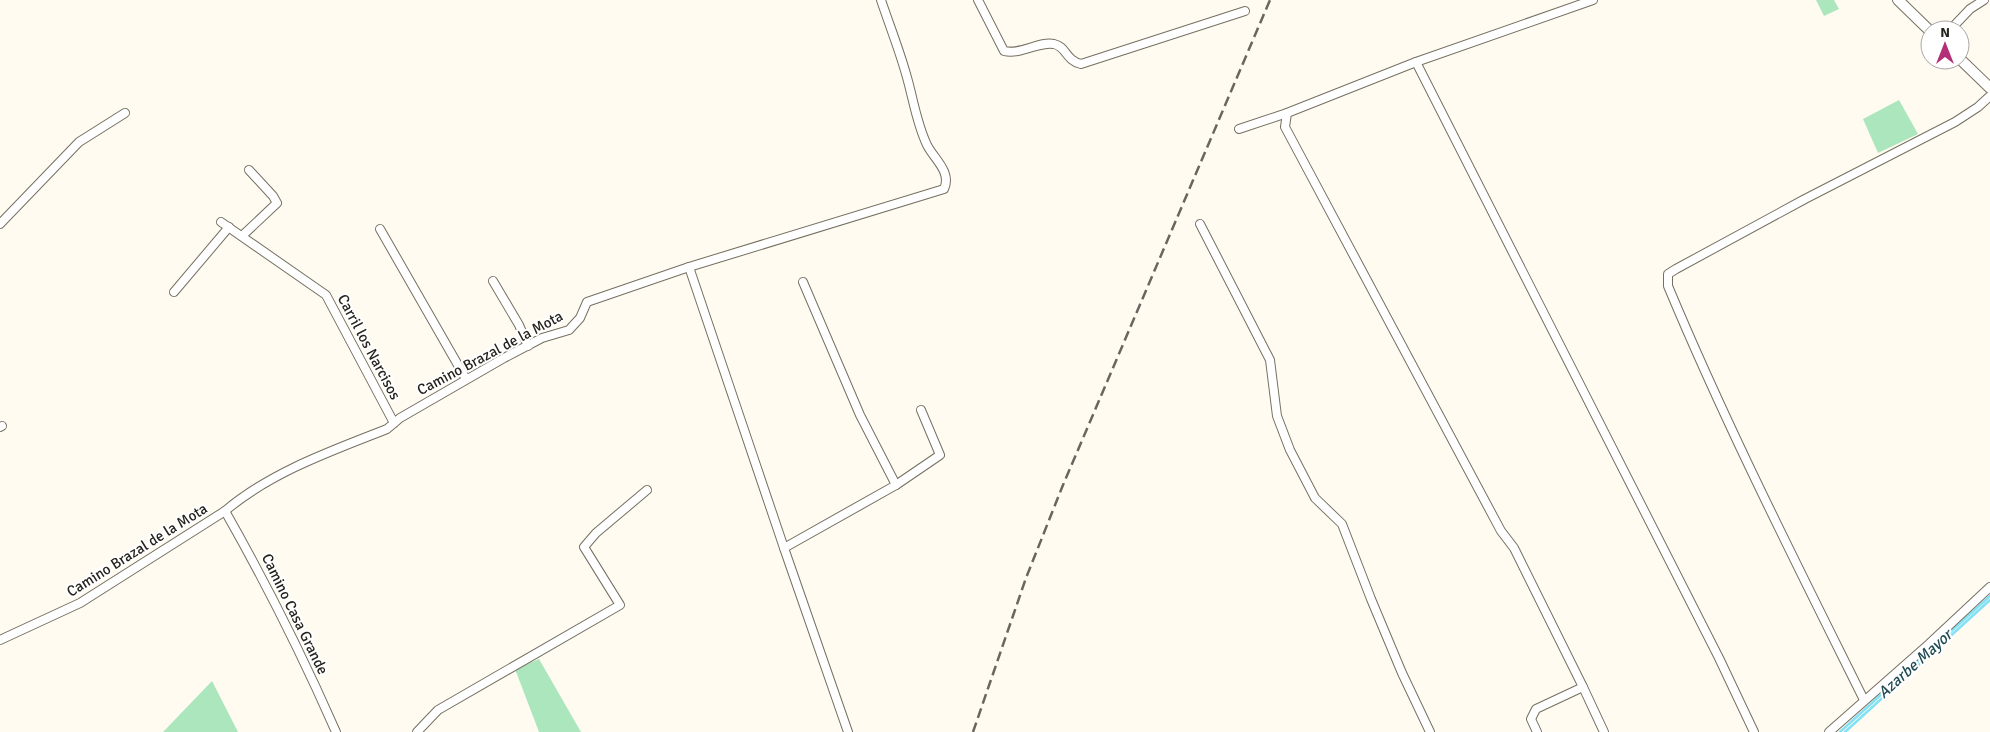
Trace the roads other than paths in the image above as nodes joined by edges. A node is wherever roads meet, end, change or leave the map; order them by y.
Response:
1 (881, 0) edge
2 (978, 0) edge
3 (1593, 0) edge
4 (1898, 0) edge
5 (1984, 0) edge
6 (1245, 11) dead end
7 (1960, 20) edge
8 (1920, 21) edge
9 (1416, 62) junction
10 (1970, 69) edge
11 (1990, 88) edge
12 (1990, 96) edge
13 (125, 113) dead end
14 (1287, 113) junction
15 (1239, 129) dead end
16 (248, 170) dead end
17 (221, 222) dead end
18 (0, 224) edge
19 (1200, 224) dead end
20 (229, 227) junction
21 (380, 229) dead end
22 (242, 236) junction
23 (689, 267) junction
24 (493, 281) dead end
25 (803, 282) dead end
26 (174, 292) dead end
27 (528, 346) junction
28 (466, 380) junction
29 (920, 410) dead end
30 (394, 423) junction
31 (896, 485) junction
32 (647, 490) dead end
33 (225, 511) junction
34 (784, 548) junction
35 (1990, 586) edge
36 (0, 640) edge
37 (1583, 687) junction
38 (1864, 700) junction
39 (336, 732) edge
40 (417, 732) edge
41 (848, 732) edge
42 (1430, 732) edge
43 (1537, 732) edge
44 (1604, 732) edge
45 (1754, 732) edge
46 (1829, 732) edge

1 - 23 street, Camino Brazal de la Mota
2 - 6 street
3 - 9 street
4 - 8 street
5 - 7 street
9 - 14 street
9 - 45 street
10 - 11 street
12 - 38 street
13 - 18 street
14 - 15 street
14 - 37 street
16 - 22 street
17 - 20 street, Carril los Narcisos
19 - 42 street
20 - 22 street, Carril los Narcisos
20 - 26 street
21 - 28 street
22 - 30 street, Carril los Narcisos
23 - 27 street, Camino Brazal de la Mota
23 - 34 street
24 - 27 street
25 - 31 street
27 - 28 street, Camino Brazal de la Mota
28 - 30 street, Camino Brazal de la Mota
29 - 31 street
30 - 33 street, Camino Brazal de la Mota
31 - 34 street
32 - 40 street
33 - 36 street, Camino Brazal de la Mota
33 - 39 street, Camino Casa Grande
34 - 41 street
35 - 38 street
37 - 43 street
37 - 44 street
38 - 46 street

